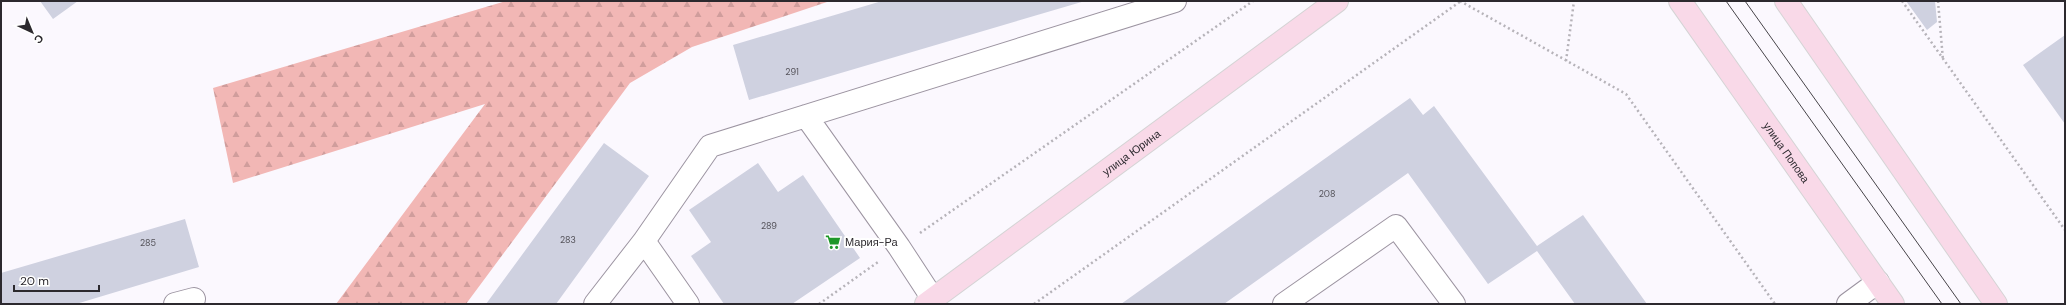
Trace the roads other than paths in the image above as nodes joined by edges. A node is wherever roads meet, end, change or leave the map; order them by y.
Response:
1 (1175, 1) edge
2 (1336, 1) edge
3 (1680, 1) edge
4 (1786, 1) edge
5 (806, 116) junction
6 (644, 241) junction
7 (1878, 282) junction
8 (930, 302) edge
9 (595, 304) edge
10 (688, 304) edge
11 (1284, 304) edge
12 (1454, 304) edge
13 (1848, 304) edge
14 (1894, 304) edge
15 (1996, 304) edge

1 - 5 lane
2 - 8 main road, улица Юрина
3 - 7 main road, улица Попова
4 - 15 main road
5 - 6 lane
5 - 8 lane
6 - 9 lane
6 - 10 lane
7 - 13 lane
7 - 14 main road, улица Попова
11 - 12 lane

